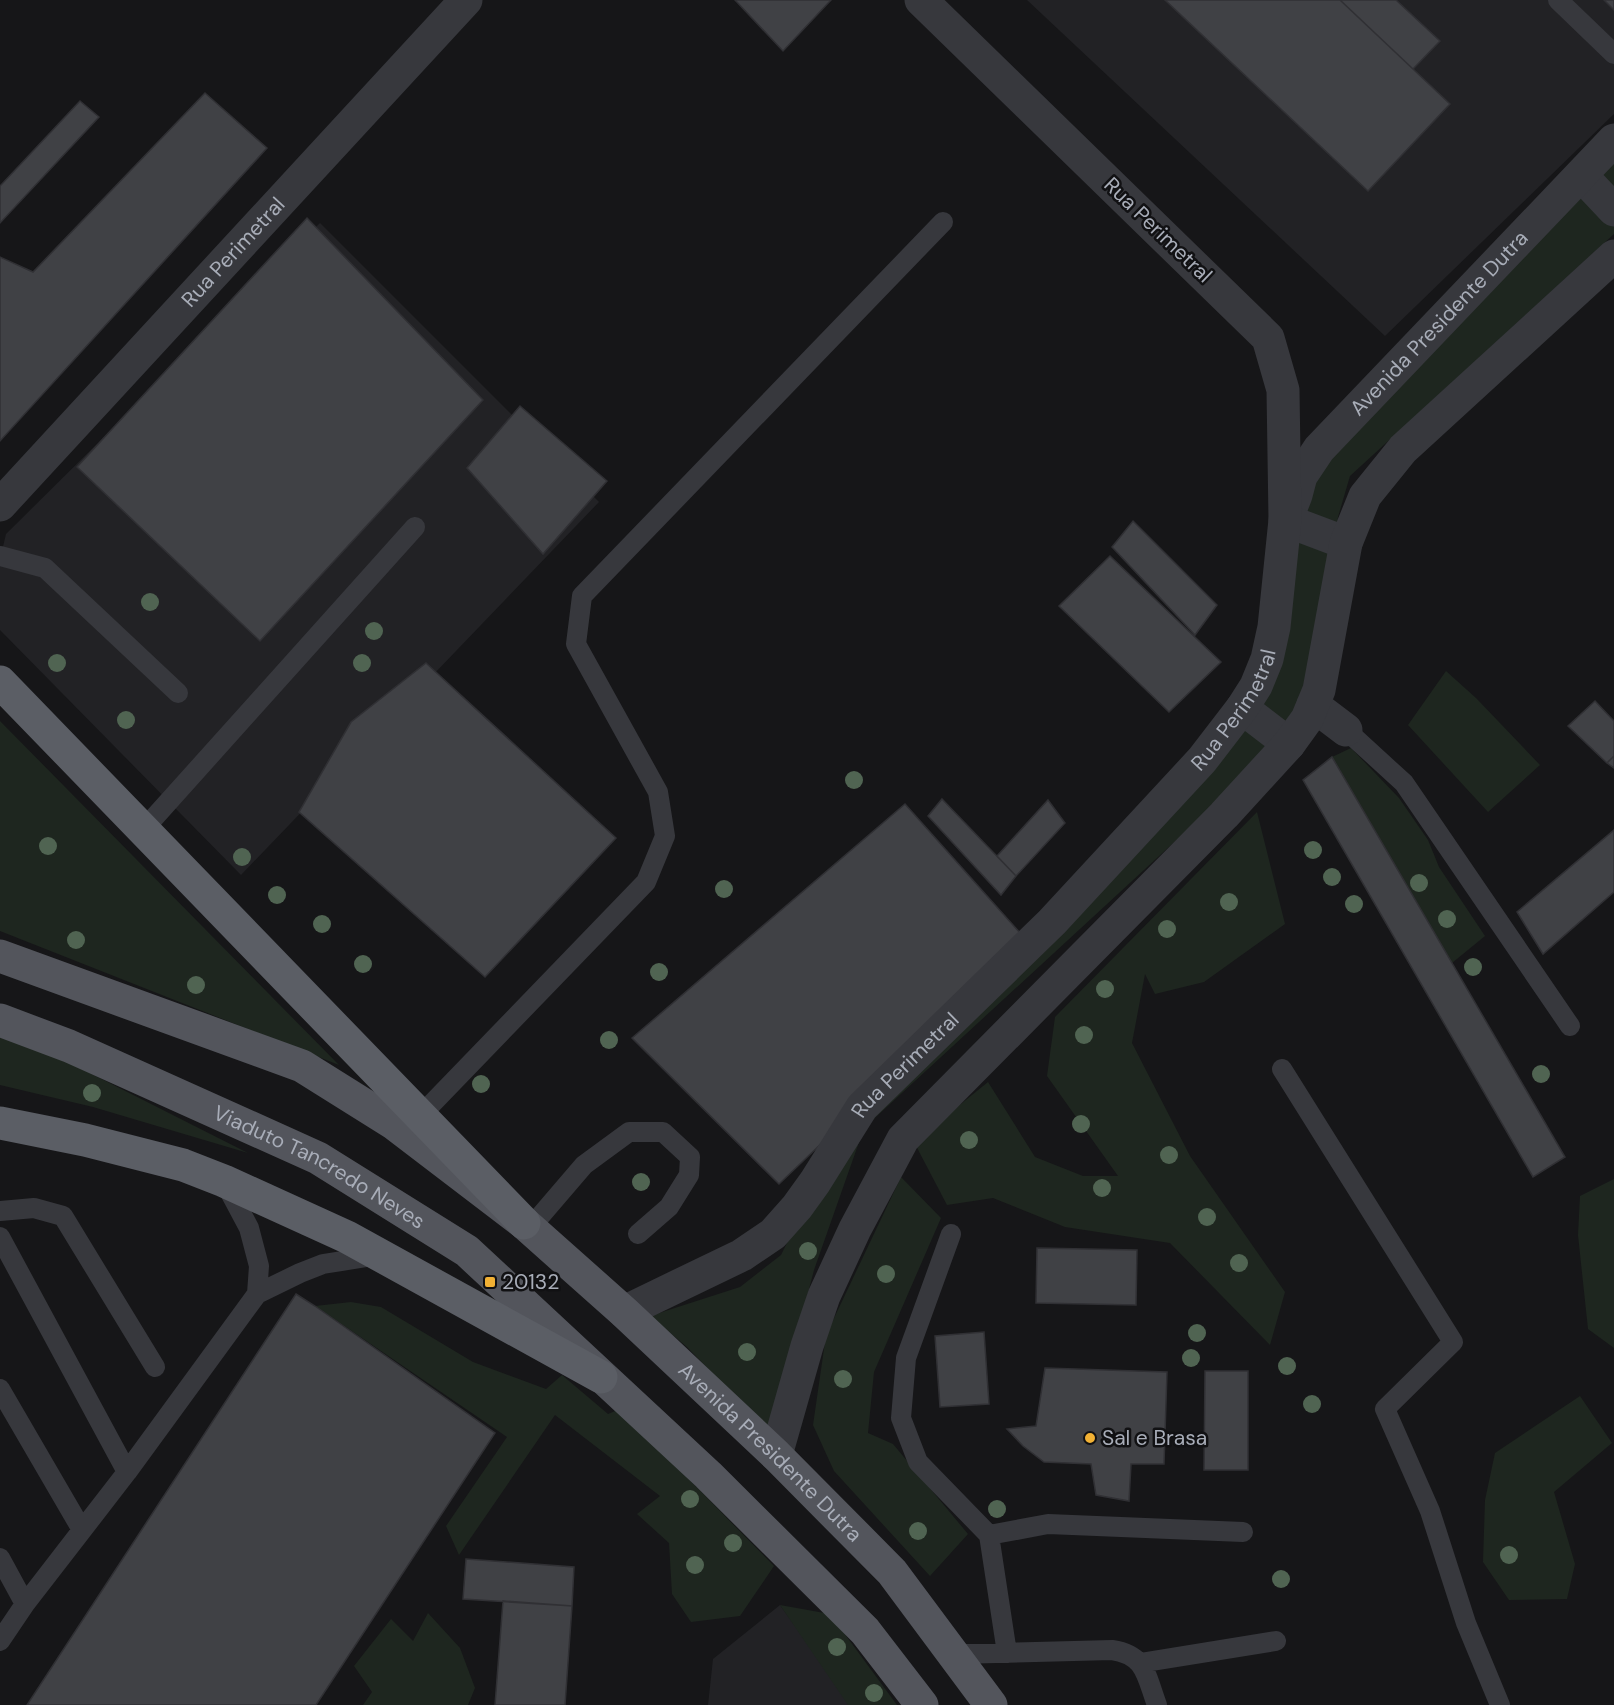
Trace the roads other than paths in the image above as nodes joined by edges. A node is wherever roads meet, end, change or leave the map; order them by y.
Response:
1 (466, 0) edge
2 (921, 0) edge
3 (1558, 0) edge
4 (1614, 54) edge
5 (1614, 140) edge
6 (1581, 175) junction
7 (1614, 210) edge
8 (943, 222) dead end
9 (1614, 256) edge
10 (0, 505) edge
11 (1285, 520) junction
12 (415, 527) dead end
13 (1346, 543) junction
14 (0, 556) edge
15 (0, 682) edge
16 (178, 693) dead end
17 (1313, 705) junction
18 (1242, 708) junction
19 (1346, 730) joint
20 (1289, 744) junction
21 (143, 830) junction
22 (0, 956) edge
23 (0, 1020) edge
24 (1570, 1026) dead end
25 (1282, 1069) dead end
26 (420, 1116) junction
27 (0, 1123) edge
28 (224, 1181) junction
29 (0, 1211) edge
30 (527, 1225) junction
31 (638, 1234) dead end
32 (951, 1234) dead end
33 (0, 1237) edge
34 (379, 1255) junction
35 (257, 1294) junction
36 (624, 1312) junction
37 (155, 1367) dead end
38 (601, 1377) junction
39 (0, 1389) edge
40 (776, 1455) junction
41 (127, 1472) junction
42 (82, 1530) junction
43 (1243, 1532) dead end
44 (989, 1535) junction
45 (0, 1558) edge
46 (25, 1604) junction
47 (0, 1641) edge
48 (1276, 1641) dead end
49 (1007, 1653) junction
50 (954, 1654) junction
51 (1140, 1663) junction
52 (922, 1705) edge
53 (991, 1705) edge
54 (1157, 1705) edge
55 (1500, 1705) edge

1 - 10 street, Rua Perimetral
2 - 11 street, Rua Perimetral
3 - 4 lane
5 - 6 street, Avenida Presidente Dutra
6 - 7 street
6 - 11 street, Avenida Presidente Dutra
8 - 26 lane
9 - 13 street
11 - 13 street
11 - 18 street, Rua Perimetral
12 - 21 lane
13 - 17 street
14 - 16 lane
15 - 21 highway
17 - 19 street
17 - 20 street
18 - 20 street
18 - 36 street, Rua Perimetral
19 - 24 lane
20 - 40 street
21 - 26 highway
22 - 30 main road
23 - 38 main road, Viaduto Tancredo Neves
25 - 55 lane
26 - 30 highway
27 - 28 highway
28 - 34 highway
28 - 35 lane
29 - 37 lane
30 - 31 lane
30 - 36 main road, Avenida Presidente Dutra
32 - 44 lane
33 - 41 lane
34 - 35 lane
34 - 38 highway
35 - 41 lane
36 - 40 main road, Avenida Presidente Dutra
38 - 52 main road
39 - 42 lane
40 - 50 main road, Avenida Presidente Dutra
41 - 42 lane
42 - 46 lane
43 - 44 lane
44 - 49 lane
45 - 46 lane
46 - 47 lane
48 - 51 lane
49 - 50 lane
49 - 51 lane
50 - 53 main road, Avenida Presidente Dutra
51 - 54 lane

